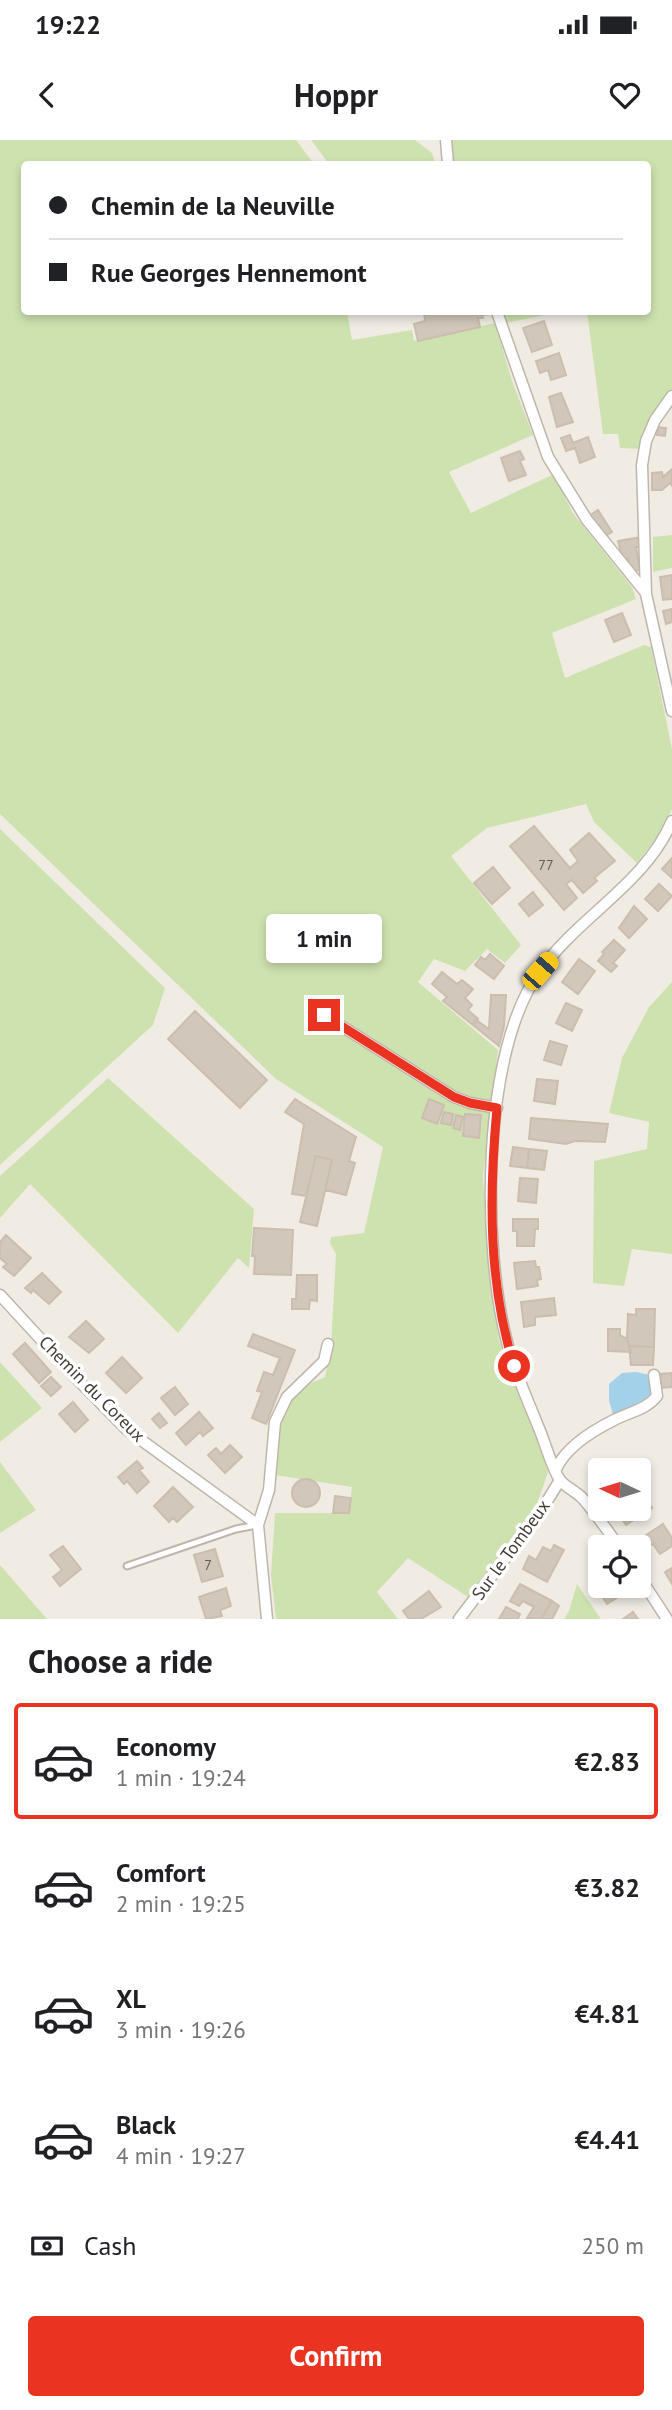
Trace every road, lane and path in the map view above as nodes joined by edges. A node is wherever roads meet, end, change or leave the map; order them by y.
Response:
1 (446, 140) edge
2 (447, 161) edge
3 (498, 315) edge
4 (672, 396) edge
5 (646, 594) junction
6 (672, 711) edge
7 (672, 821) edge
8 (324, 1015) dead end
9 (497, 1108) junction
10 (0, 1295) edge
11 (328, 1344) dead end
12 (654, 1376) dead end
13 (556, 1469) junction
14 (560, 1480) junction
15 (258, 1525) junction
16 (610, 1535) edge
17 (127, 1566) dead end
18 (651, 1594) edge
19 (267, 1619) edge
20 (459, 1619) edge
21 (667, 1619) edge

1 - 2 street
3 - 5 street
4 - 5 street
5 - 6 street
7 - 9 street
8 - 9 street
9 - 13 street
10 - 15 street, Chemin du Coreux
11 - 15 street
12 - 13 street
13 - 14 street
14 - 16 street
14 - 20 street, Sur le Tombeux
15 - 17 lane
15 - 19 street
18 - 21 street

